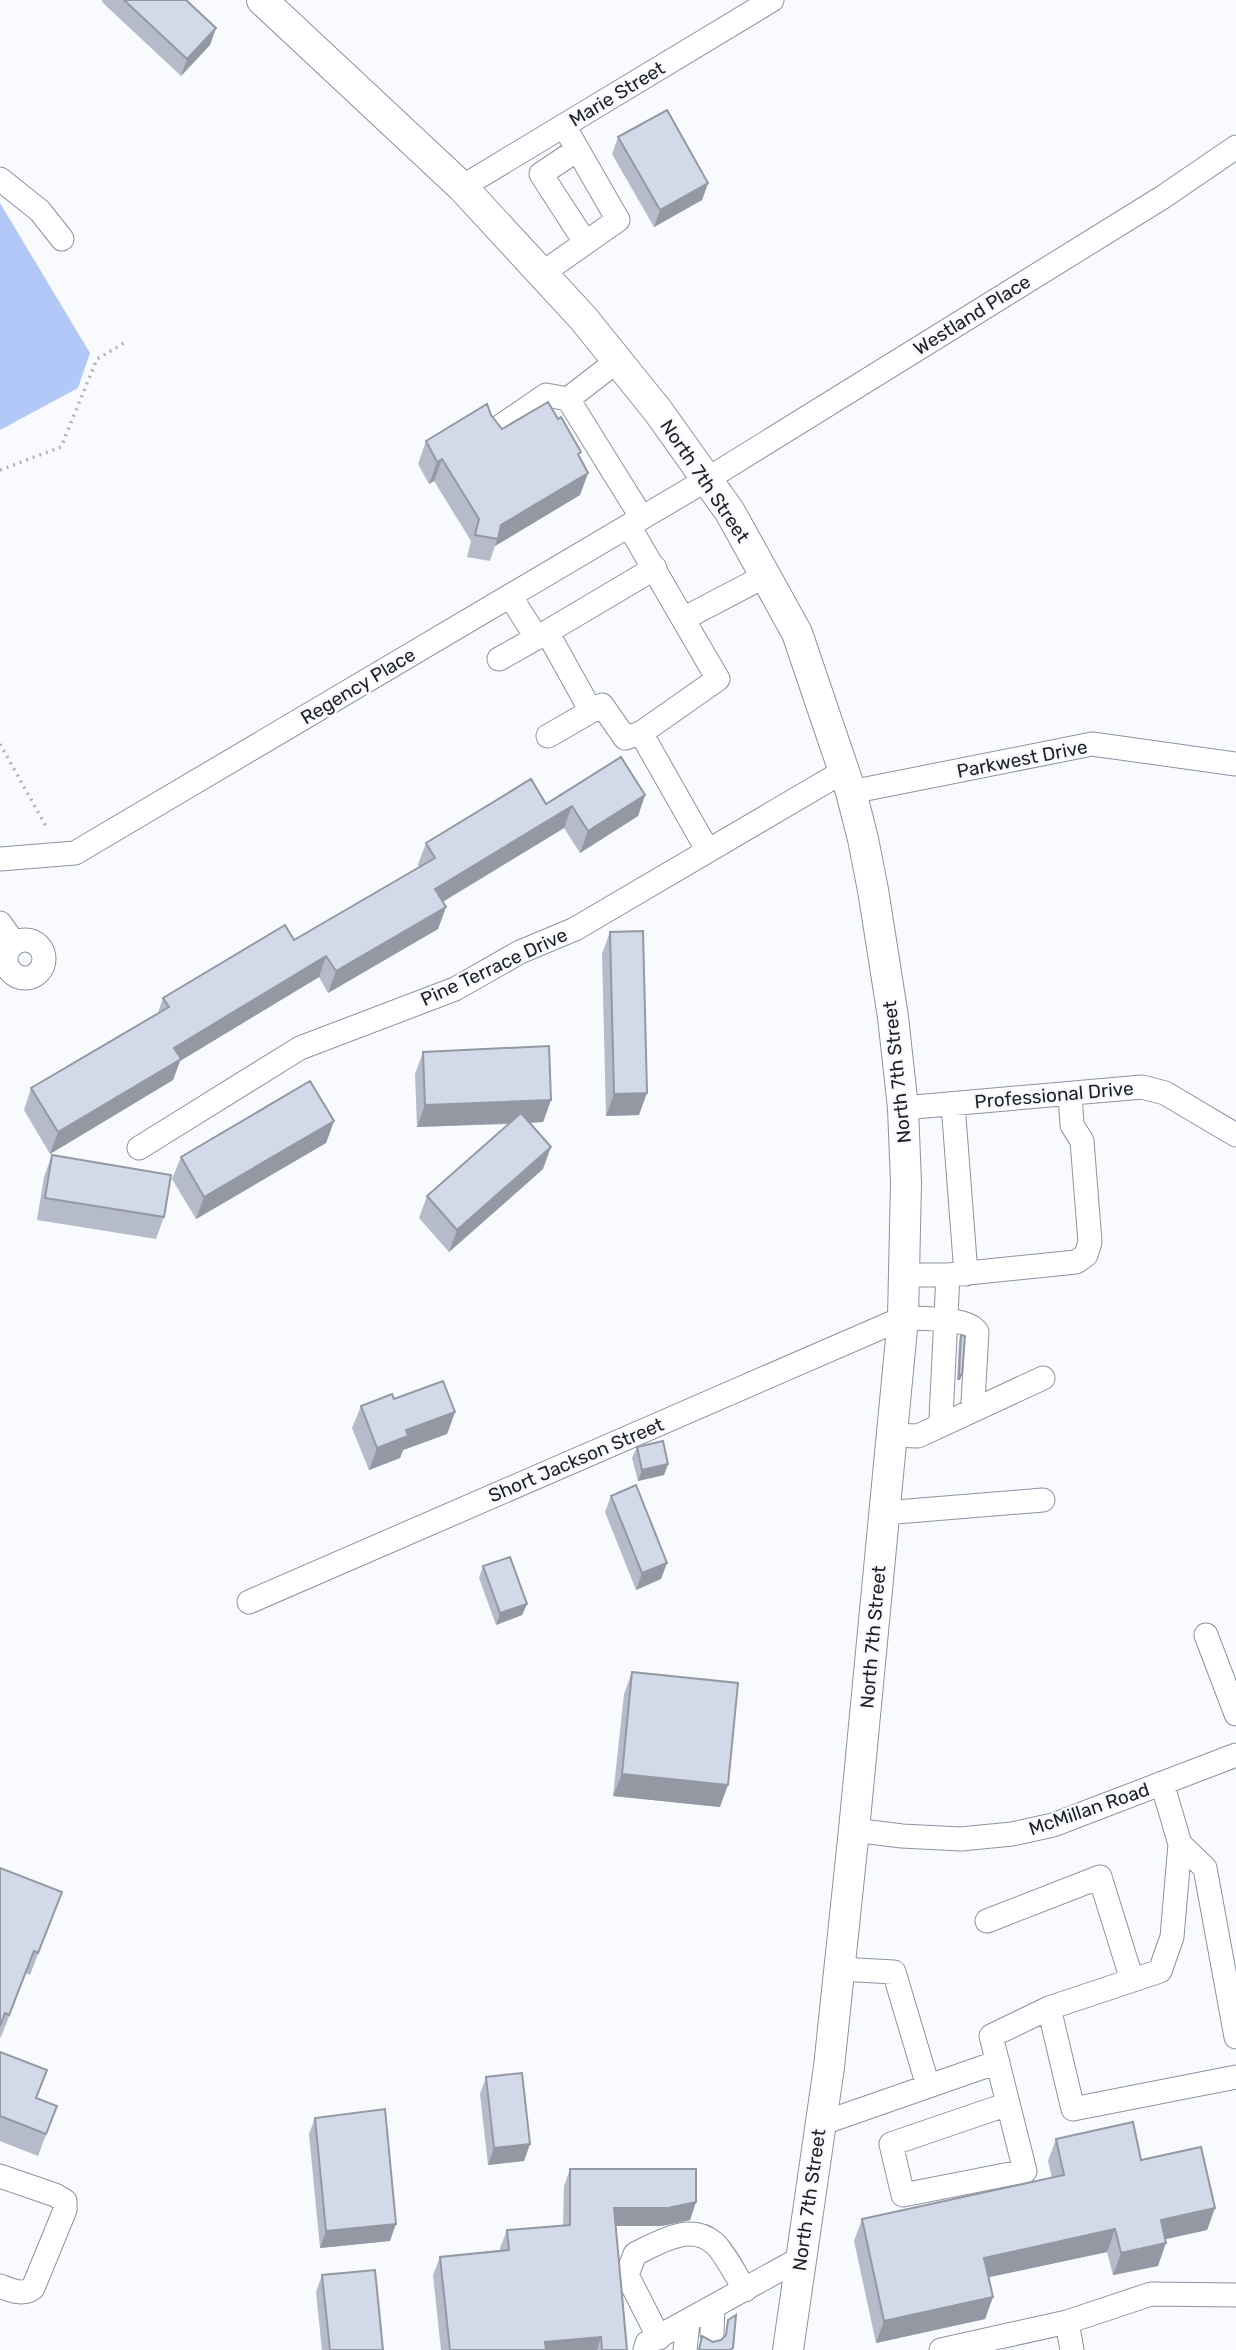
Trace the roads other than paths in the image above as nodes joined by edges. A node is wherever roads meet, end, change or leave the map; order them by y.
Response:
1 (262, 0) edge
2 (772, 0) edge
3 (564, 127) junction
4 (1236, 147) edge
5 (577, 150) junction
6 (0, 179) edge
7 (462, 187) junction
8 (62, 239) dead end
9 (585, 242) junction
10 (541, 274) junction
11 (617, 361) junction
12 (568, 399) junction
13 (495, 430) edge
14 (706, 480) junction
15 (635, 522) junction
16 (655, 568) junction
17 (765, 576) junction
18 (510, 596) junction
19 (683, 619) junction
20 (542, 635) junction
21 (499, 659) dead end
22 (591, 711) junction
23 (641, 733) junction
24 (548, 736) dead end
25 (1236, 764) edge
26 (847, 781) junction
27 (708, 851) junction
28 (0, 859) edge
29 (0, 923) edge
30 (14, 943) dead end
31 (1070, 1094) junction
32 (953, 1104) junction
33 (903, 1108) junction
34 (1236, 1135) edge
35 (139, 1148) dead end
36 (957, 1274) junction
37 (904, 1275) junction
38 (903, 1318) junction
39 (946, 1321) junction
40 (1043, 1378) dead end
41 (977, 1408) junction
42 (944, 1424) junction
43 (892, 1435) junction
44 (1043, 1500) dead end
45 (884, 1513) junction
46 (249, 1602) dead end
47 (1206, 1634) dead end
48 (1236, 1714) edge
49 (1236, 1755) edge
50 (1162, 1783) junction
51 (854, 1830) junction
52 (1180, 1844) junction
53 (987, 1920) dead end
54 (839, 1969) junction
55 (1132, 1980) junction
56 (1049, 2008) junction
57 (1236, 2037) edge
58 (998, 2062) junction
59 (1236, 2077) edge
60 (928, 2086) junction
61 (1009, 2104) junction
62 (820, 2124) junction
63 (0, 2176) edge
64 (801, 2258) junction
65 (0, 2286) edge
66 (745, 2290) junction
67 (1236, 2295) edge
68 (713, 2308) junction
69 (688, 2322) junction
70 (1066, 2322) junction
71 (712, 2334) dead end
72 (652, 2344) edge
73 (785, 2348) edge
74 (685, 2350) edge
75 (941, 2350) edge
76 (1072, 2350) edge

1 - 7 main road, North 7th Street
2 - 3 street, Marie Street
3 - 5 street
3 - 7 street, Marie Street
4 - 14 street, Westland Place
5 - 9 street
5 - 9 street
6 - 8 street
7 - 10 main road, North 7th Street
9 - 10 street
10 - 11 main road, North 7th Street
11 - 12 street
11 - 14 main road, North 7th Street
12 - 13 street
12 - 15 street
14 - 15 street, Regency Place
14 - 17 main road, North 7th Street
15 - 16 street
15 - 18 street, Regency Place
16 - 19 street
16 - 20 street
17 - 19 street
17 - 26 main road, North 7th Street
18 - 20 street
18 - 28 street, Regency Place
19 - 23 street
20 - 21 street
20 - 22 street
22 - 23 street
22 - 24 street
23 - 27 street
25 - 26 street, Parkwest Drive
26 - 27 street, Pine Terrace Drive
26 - 33 main road, North 7th Street
27 - 35 street, Pine Terrace Drive
29 - 30 street
31 - 32 street, Professional Drive
31 - 34 street, Professional Drive
31 - 36 street
32 - 33 street, Professional Drive
32 - 36 street
33 - 37 main road, North 7th Street
36 - 37 street
36 - 39 street
37 - 38 main road, North 7th Street
38 - 39 street
38 - 43 main road, North 7th Street
38 - 46 street, Short Jackson Street
39 - 41 street
39 - 42 street
40 - 41 street
41 - 42 street
42 - 43 street
43 - 45 main road, North 7th Street
44 - 45 street
45 - 51 main road, North 7th Street
47 - 48 street
49 - 50 street, McMillan Road
50 - 51 street, McMillan Road
50 - 52 street
51 - 54 main road, North 7th Street
52 - 55 street
52 - 57 street
53 - 55 street
54 - 60 street
54 - 62 main road, North 7th Street
55 - 56 street
56 - 58 street
56 - 59 street
58 - 60 street
58 - 61 street
60 - 62 street
61 - 61 street
62 - 64 main road, North 7th Street
63 - 65 street
64 - 66 street
64 - 73 main road, North 7th Street
66 - 68 street
66 - 72 street
67 - 70 street
68 - 69 street
68 - 71 street
69 - 72 street
69 - 74 street
70 - 75 street
70 - 76 street

